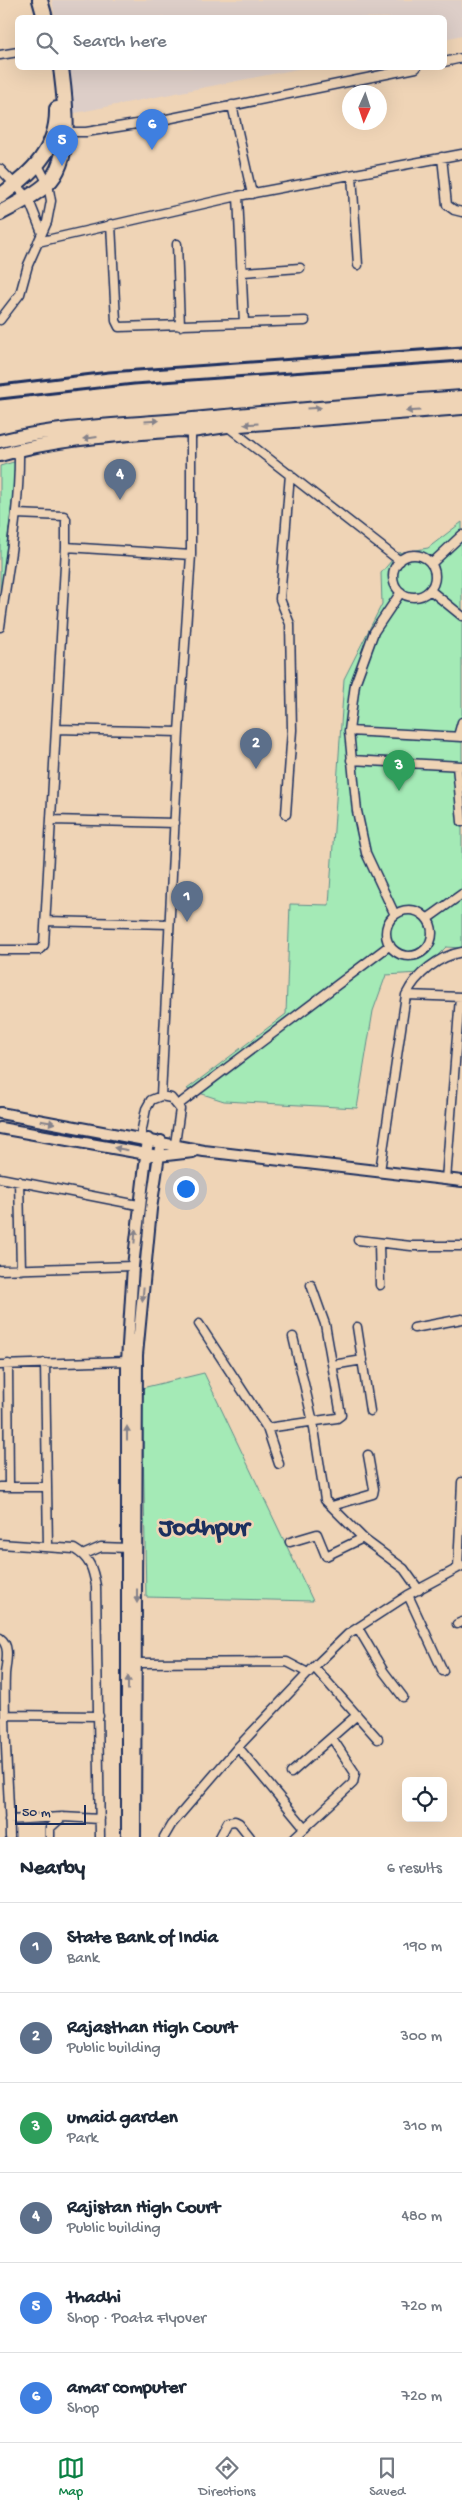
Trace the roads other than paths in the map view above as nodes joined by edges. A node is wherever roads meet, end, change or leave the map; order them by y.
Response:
1 (40, 0) edge
2 (50, 0) edge
3 (43, 15) edge
4 (52, 15) edge
5 (15, 52) edge
6 (0, 55) edge
7 (462, 58) edge
8 (447, 61) edge
9 (52, 70) edge
10 (61, 70) edge
11 (406, 70) edge
12 (232, 105) junction
13 (60, 132) junction
14 (462, 154) edge
15 (442, 157) junction
16 (38, 165) junction
17 (0, 169) edge
18 (352, 175) junction
19 (16, 184) junction
20 (48, 184) junction
21 (252, 194) junction
22 (0, 196) edge
23 (238, 196) junction
24 (28, 198) junction
25 (462, 212) edge
26 (0, 213) edge
27 (111, 224) junction
28 (42, 233) junction
29 (38, 242) junction
30 (177, 244) dead end
31 (358, 265) dead end
32 (300, 268) dead end
33 (243, 272) junction
34 (0, 320) edge
35 (305, 321) dead end
36 (244, 323) junction
37 (180, 326) junction
38 (462, 397) edge
39 (462, 408) edge
40 (191, 425) junction
41 (227, 426) junction
42 (0, 441) edge
43 (19, 449) junction
44 (0, 455) edge
45 (290, 474) junction
46 (16, 514) junction
47 (462, 535) edge
48 (66, 547) junction
49 (190, 555) junction
50 (400, 561) junction
51 (431, 564) junction
52 (430, 590) junction
53 (401, 592) junction
54 (462, 616) edge
55 (0, 627) edge
56 (462, 722) edge
57 (57, 728) junction
58 (349, 731) junction
59 (178, 732) junction
60 (460, 737) edge
61 (350, 760) junction
62 (459, 766) edge
63 (286, 814) dead end
64 (52, 820) junction
65 (462, 822) edge
66 (175, 823) junction
67 (462, 894) edge
68 (395, 915) junction
69 (427, 919) junction
70 (46, 921) junction
71 (169, 924) junction
72 (390, 945) junction
73 (0, 950) edge
74 (462, 952) edge
75 (406, 995) junction
76 (461, 997) edge
77 (161, 1096) junction
78 (178, 1105) junction
79 (0, 1113) edge
80 (0, 1128) edge
81 (144, 1139) junction
82 (161, 1141) junction
83 (175, 1144) junction
84 (204, 1151) junction
85 (145, 1154) junction
86 (158, 1156) junction
87 (380, 1171) junction
88 (0, 1178) edge
89 (446, 1180) junction
90 (462, 1180) edge
91 (19, 1182) junction
92 (138, 1205) junction
93 (358, 1240) dead end
94 (378, 1243) junction
95 (462, 1246) edge
96 (133, 1266) junction
97 (0, 1270) edge
98 (21, 1270) junction
99 (311, 1285) dead end
100 (380, 1285) dead end
101 (462, 1319) edge
102 (198, 1324) dead end
103 (358, 1327) dead end
104 (414, 1328) dead end
105 (293, 1337) dead end
106 (363, 1360) junction
107 (127, 1361) junction
108 (44, 1363) junction
109 (4, 1365) edge
110 (333, 1365) junction
111 (370, 1411) dead end
112 (313, 1422) junction
113 (267, 1428) junction
114 (368, 1455) dead end
115 (279, 1464) dead end
116 (462, 1482) edge
117 (0, 1487) edge
118 (9, 1487) junction
119 (47, 1487) junction
120 (332, 1506) junction
121 (461, 1522) edge
122 (363, 1538) junction
123 (290, 1542) dead end
124 (0, 1544) edge
125 (48, 1547) junction
126 (128, 1548) junction
127 (84, 1554) junction
128 (460, 1567) edge
129 (419, 1590) junction
130 (408, 1595) junction
131 (358, 1628) junction
132 (0, 1638) edge
133 (137, 1663) junction
134 (311, 1670) junction
135 (443, 1671) dead end
136 (403, 1697) dead end
137 (5, 1715) junction
138 (357, 1715) junction
139 (98, 1716) junction
140 (332, 1738) junction
141 (378, 1739) dead end
142 (238, 1747) junction
143 (291, 1773) dead end
144 (62, 1817) junction
145 (100, 1819) junction
146 (9, 1820) junction
147 (305, 1828) junction
148 (10, 1837) edge
149 (50, 1837) edge
150 (100, 1837) edge
151 (127, 1837) edge
152 (135, 1837) edge
153 (164, 1837) edge
154 (220, 1837) edge
155 (250, 1837) edge
156 (295, 1837) edge

1 - 3 highway
2 - 4 highway
5 - 6 street
7 - 8 street
9 - 13 highway
10 - 13 highway
11 - 12 street
12 - 13 street
12 - 21 street
13 - 16 highway
13 - 20 highway
14 - 15 street
15 - 18 street
15 - 25 street
16 - 19 highway
16 - 20 street
17 - 19 street
18 - 21 street
18 - 31 street
19 - 22 highway
19 - 24 street
20 - 24 highway
20 - 28 street
21 - 23 street
23 - 27 street
23 - 33 street
24 - 26 highway
24 - 28 street
27 - 29 street
27 - 37 street
28 - 29 street
29 - 34 street
30 - 37 street
32 - 33 street
33 - 36 street
35 - 36 street
36 - 37 street
40 -> 38 main road
39 -> 41 main road
40 - 41 main road
42 -> 40 main road
40 -> 43 main road
40 - 49 street
41 - 45 street
43 - 44 main road
43 - 46 street
45 - 50 street
45 - 63 street
46 - 48 street
46 - 55 street
47 - 51 street
48 - 49 street
48 - 57 street
49 - 59 street
50 - 51 street
50 - 53 street
51 - 52 street
52 - 53 street
52 - 54 street
53 - 58 street
56 - 60 street
57 - 59 street
57 - 64 street
58 - 60 street
58 - 61 street
59 - 66 street
61 - 62 street
61 - 68 street
62 - 65 street
64 - 66 street
64 - 70 street
66 - 71 street
67 - 69 street
68 - 69 street
68 - 72 street
69 - 72 street
70 - 71 street
70 - 73 street
71 - 77 street
72 - 78 street
74 - 75 street
75 - 76 street
75 - 87 street
76 - 89 street
77 - 78 street
77 - 81 street
78 - 83 street
79 -> 81 street
85 -> 80 street
81 - 82 street
81 - 85 street
82 - 83 street
82 - 86 street
83 - 84 street
84 - 86 street
84 - 87 street
85 - 86 street
85 - 92 street
86 -> 133 street
87 - 89 street
88 - 91 street
89 - 90 street
91 - 92 street
91 - 98 street
96 -> 92 street
93 - 94 street
94 - 95 street
94 - 100 street
96 - 98 street
96 - 107 street
97 - 98 street
99 - 110 street
101 - 104 street
102 - 113 street
103 - 106 street
105 - 112 street
106 - 110 street
106 - 111 street
107 - 108 street
126 -> 107 street
108 - 109 street
108 - 119 street
109 - 118 street
110 - 112 street
112 - 113 street
112 - 120 street
113 - 115 street
114 - 120 street
116 - 121 street
117 - 118 street
118 - 119 street
119 - 125 street
120 - 122 street
121 - 128 street
122 - 123 street
122 - 129 street
124 - 125 street
125 - 127 street
126 - 127 street
151 -> 126 street
127 - 139 street
128 - 129 street
129 - 130 street
130 - 131 street
130 - 135 street
131 - 134 street
131 - 136 street
132 - 137 street
133 - 134 street
133 - 152 street
134 - 138 street
134 - 142 street
137 - 139 street
137 - 146 street
138 - 140 street
138 - 141 street
139 - 145 street
140 - 143 street
140 - 147 street
142 - 147 street
142 - 153 street
144 - 145 street
144 - 146 street
144 - 149 street
145 - 150 street
146 - 148 street
147 - 156 street
154 - 155 street

